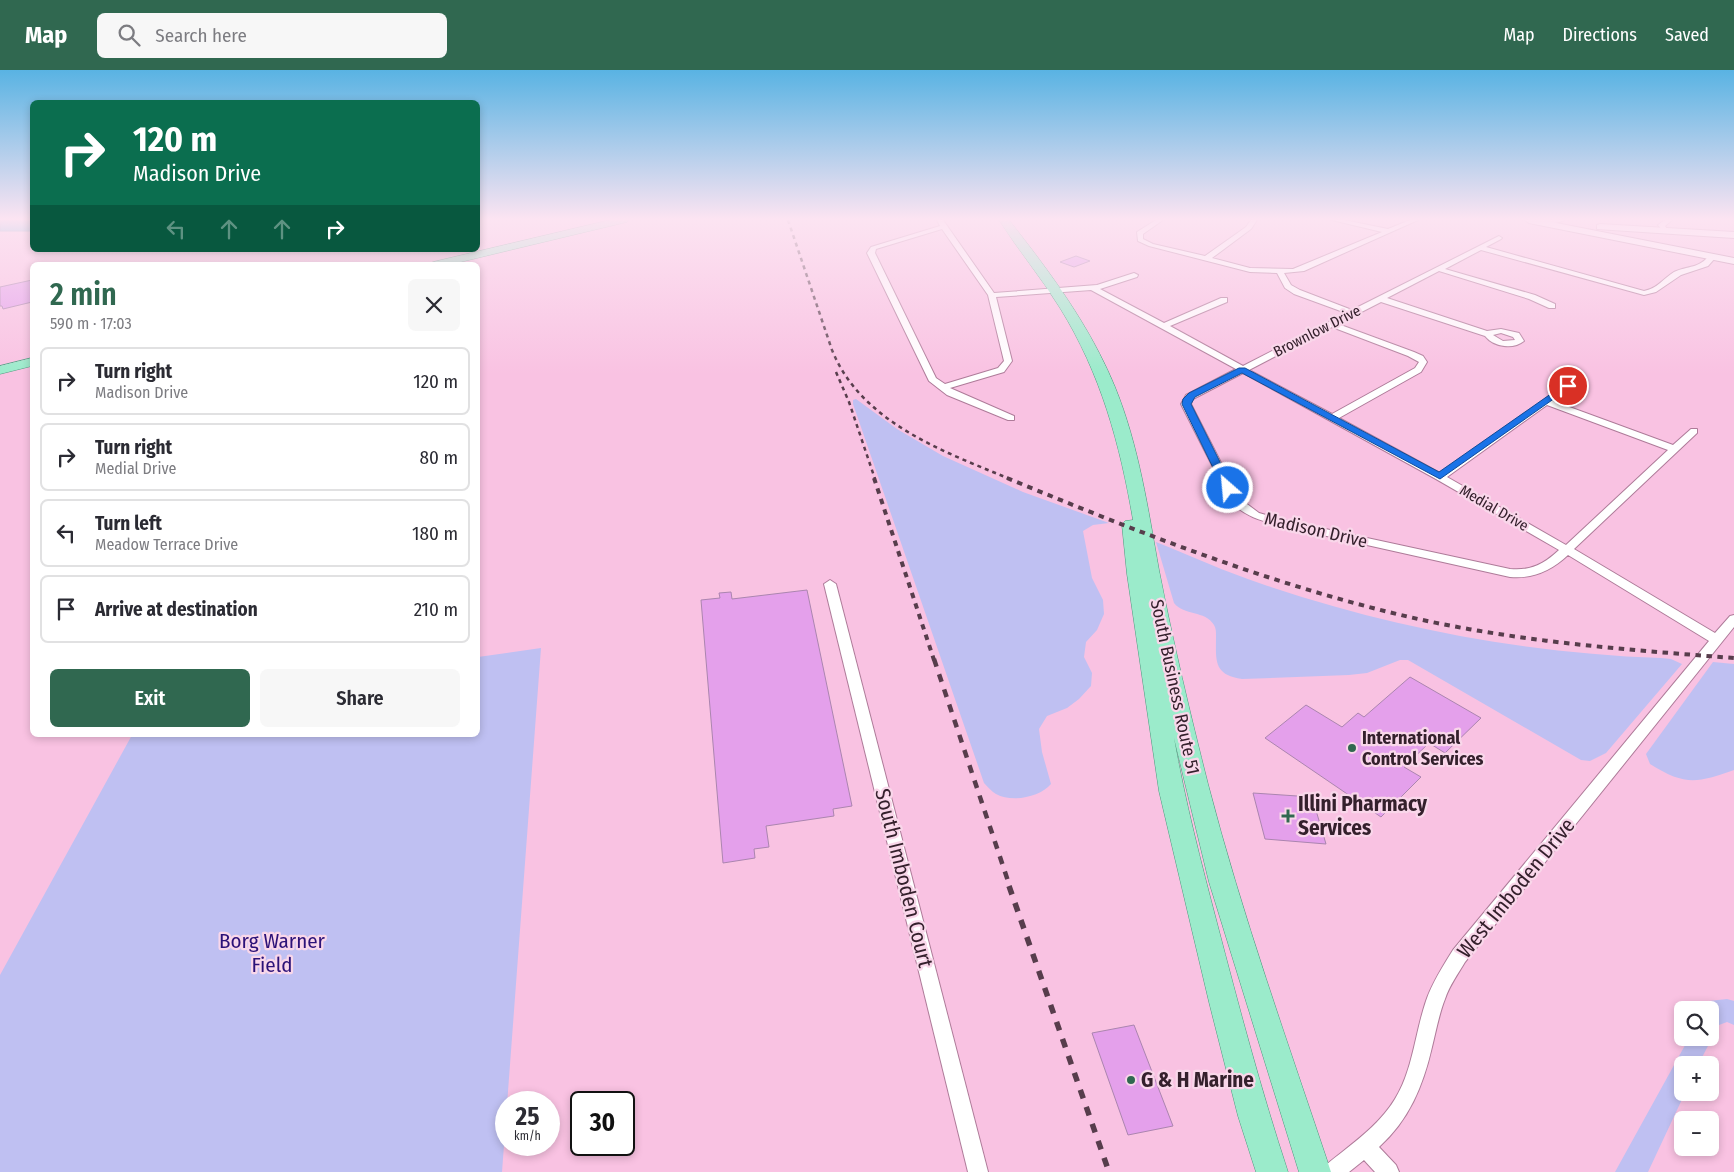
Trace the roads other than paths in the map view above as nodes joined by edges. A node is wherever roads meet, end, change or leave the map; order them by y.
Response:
1 (880, 271) edge
2 (975, 271) edge
3 (1034, 271) edge
4 (1034, 271) edge
5 (1271, 271) edge
6 (1286, 271) edge
7 (1434, 271) edge
8 (1447, 271) edge
9 (1562, 271) edge
10 (1683, 271) edge
11 (1280, 272) junction
12 (1134, 274) dead end
13 (1094, 288) junction
14 (1050, 291) junction
15 (992, 295) junction
16 (1381, 299) junction
17 (1224, 300) dead end
18 (1552, 306) dead end
19 (1353, 313) junction
20 (1332, 324) junction
21 (1164, 326) junction
22 (1488, 334) dead end
23 (30, 362) edge
24 (0, 370) edge
25 (1242, 370) junction
26 (1568, 386) dead end
27 (942, 388) junction
28 (1546, 402) junction
29 (1011, 418) dead end
30 (1333, 418) junction
31 (1694, 430) dead end
32 (1673, 448) junction
33 (1440, 476) junction
34 (1567, 550) junction
35 (830, 584) dead end
36 (1734, 619) edge
37 (1717, 640) junction
38 (1364, 1146) junction
39 (978, 1172) edge
40 (1272, 1172) edge
41 (1315, 1172) edge
42 (1333, 1172) edge
43 (1389, 1172) edge

1 - 27 street
2 - 15 street
3 - 14 main road, South Business Route 51
4 - 14 main road, South Business Route 51
5 - 11 street
6 - 11 street
7 - 16 street, Brownlow Drive
8 - 18 street
9 - 10 street
11 - 19 street
12 - 13 street
13 - 14 street
13 - 21 street, Medial Drive
14 - 15 street
14 - 40 main road, South Business Route 51
14 - 41 main road, South Business Route 51
15 - 27 street
16 - 19 street, Brownlow Drive
16 - 22 street
17 - 21 street
19 - 20 street, Brownlow Drive
20 - 25 street, Brownlow Drive
20 - 30 street
21 - 25 street, Medial Drive
23 - 24 main road
25 - 30 street, Medial Drive
25 - 34 street, Madison Drive
26 - 28 street
27 - 29 street
28 - 32 street
28 - 33 street
30 - 33 street, Medial Drive
31 - 32 street
32 - 34 street
33 - 34 street, Medial Drive
34 - 37 street, Medial Drive
35 - 39 street, South Imboden Court
36 - 37 street, West Imboden Drive
37 - 38 street, West Imboden Drive
38 - 42 street, West Imboden Drive
38 - 43 street

